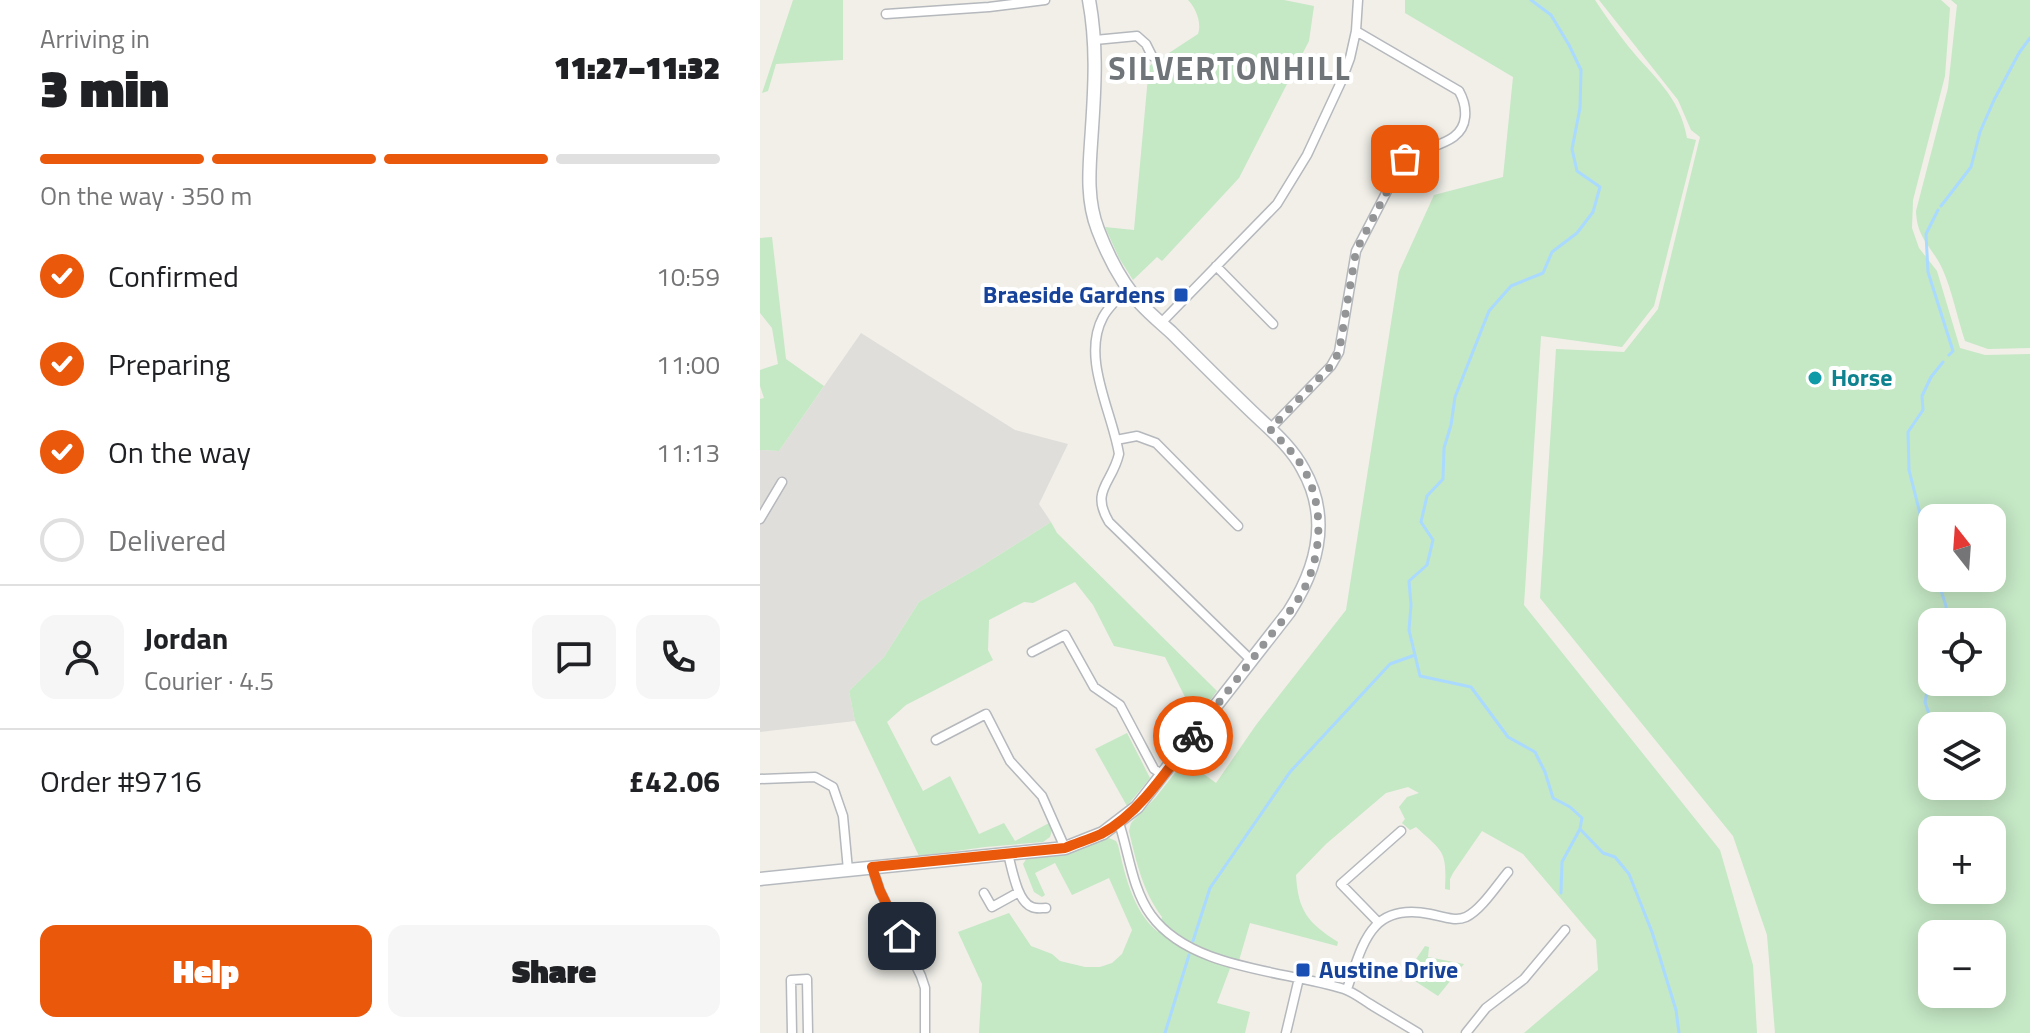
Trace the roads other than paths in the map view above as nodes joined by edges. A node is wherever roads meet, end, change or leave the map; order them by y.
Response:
1 (1045, 0) edge
2 (1089, 0) edge
3 (1358, 0) edge
4 (886, 14) dead end
5 (1356, 31) junction
6 (1095, 40) junction
7 (1152, 56) dead end
8 (1216, 266) junction
9 (1129, 288) junction
10 (1161, 323) junction
11 (1273, 324) dead end
12 (1270, 429) junction
13 (1116, 440) junction
14 (782, 482) dead end
15 (760, 519) edge
16 (1238, 526) dead end
17 (1032, 652) dead end
18 (1251, 660) junction
19 (936, 740) dead end
20 (1163, 775) junction
21 (760, 779) edge
22 (1119, 823) junction
23 (1401, 831) dead end
24 (1061, 848) junction
25 (1008, 854) junction
26 (872, 867) junction
27 (848, 870) junction
28 (1508, 872) dead end
29 (760, 879) edge
30 (1019, 892) junction
31 (984, 893) dead end
32 (1046, 908) dead end
33 (1378, 922) junction
34 (1565, 930) dead end
35 (1299, 978) junction
36 (1347, 989) junction
37 (792, 1033) edge
38 (808, 1033) edge
39 (925, 1033) edge
40 (1286, 1033) edge
41 (1418, 1033) edge
42 (1466, 1033) edge

1 - 4 street
2 - 6 street
3 - 5 street
5 - 8 street
5 - 12 street
6 - 7 street
6 - 9 street
8 - 10 street
8 - 11 street
9 - 10 street
9 - 13 street
10 - 12 street
12 - 18 street
13 - 16 street
13 - 18 street
14 - 15 street
17 - 20 street
18 - 20 street
19 - 24 street
20 - 22 street
21 - 27 street
22 - 24 street
22 - 35 street
23 - 33 street
24 - 25 street
25 - 26 street
25 - 30 street
26 - 27 street
26 - 39 street
27 - 29 street
28 - 33 street
30 - 31 street
30 - 32 street
33 - 36 street
34 - 42 street
35 - 36 street
35 - 40 street
36 - 41 street
37 - 38 street

